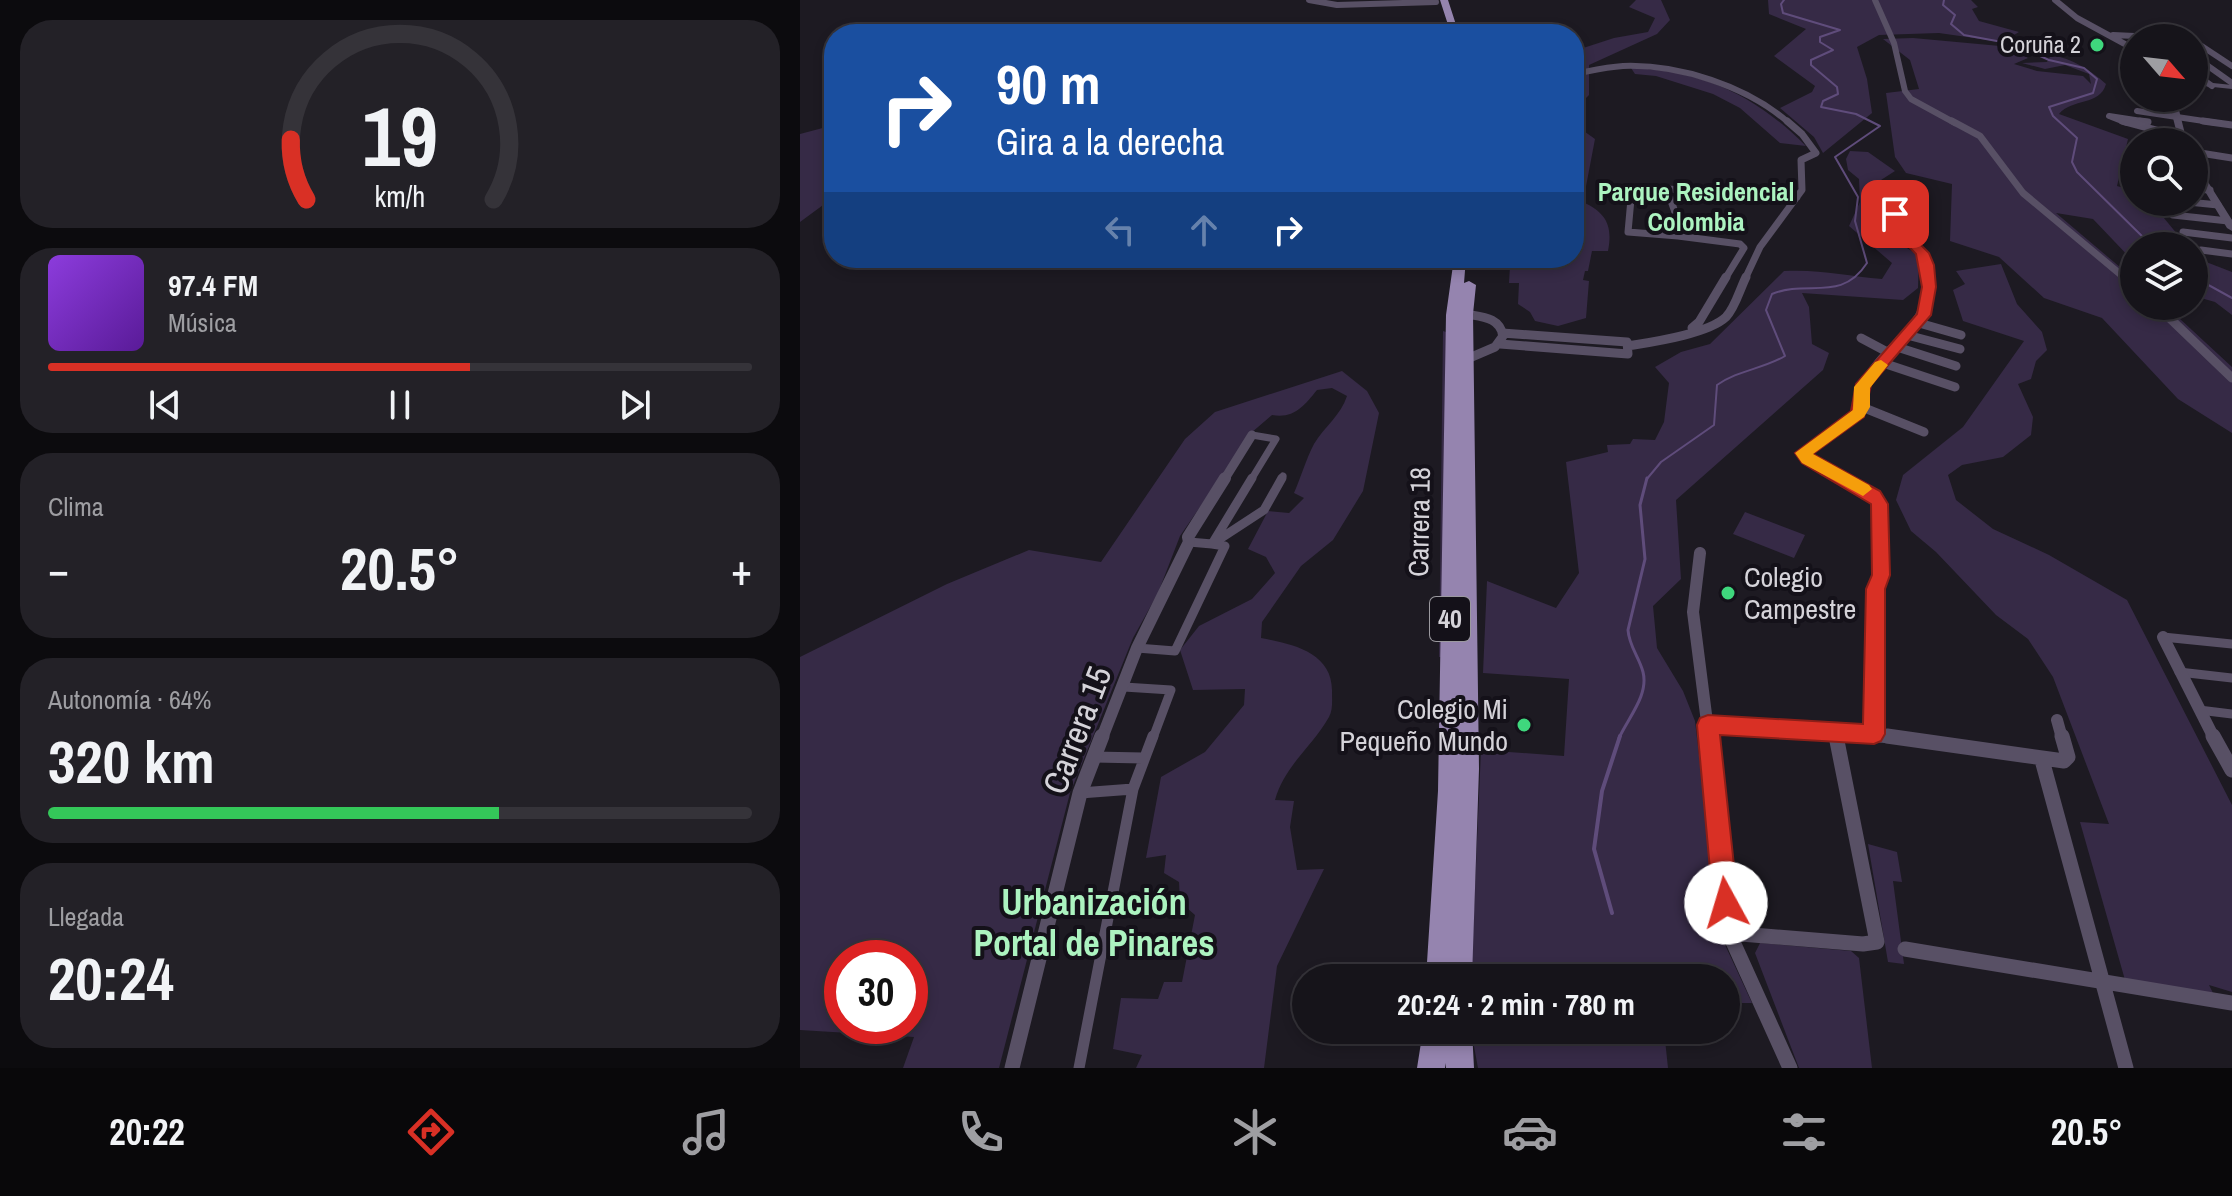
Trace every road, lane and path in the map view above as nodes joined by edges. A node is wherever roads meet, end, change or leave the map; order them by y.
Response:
1 (1309, 0) edge
2 (1875, 0) edge
3 (2055, 0) edge
4 (1438, 1) edge
5 (1444, 24) edge
6 (1450, 24) edge
7 (2112, 35) junction
8 (2120, 36) edge
9 (2120, 40) edge
10 (2208, 50) edge
11 (2208, 62) edge
12 (2230, 64) edge
13 (2208, 67) edge
14 (1584, 73) edge
15 (2208, 83) edge
16 (2208, 85) edge
17 (2232, 85) edge
18 (2212, 86) junction
19 (2146, 112) joint
20 (2176, 112) edge
21 (2177, 117) junction
22 (2232, 125) edge
23 (2148, 126) junction
24 (2153, 128) edge
25 (2179, 128) edge
26 (2208, 154) edge
27 (2232, 158) edge
28 (1632, 188) dead end
29 (2208, 188) edge
30 (2210, 190) joint
31 (1899, 192) dead end
32 (1797, 197) junction
33 (2226, 216) edge
34 (2208, 235) edge
35 (1678, 236) junction
36 (2232, 238) edge
37 (2208, 251) edge
38 (2232, 254) edge
39 (1459, 268) edge
40 (1471, 268) edge
41 (2120, 274) edge
42 (1466, 314) junction
43 (2172, 320) edge
44 (1919, 323) junction
45 (1689, 331) junction
46 (1502, 333) junction
47 (1907, 335) junction
48 (1961, 335) dead end
49 (1861, 338) dead end
50 (1500, 344) junction
51 (1628, 346) junction
52 (1960, 349) dead end
53 (1894, 350) junction
54 (1467, 359) junction
55 (1883, 363) junction
56 (1956, 366) dead end
57 (2232, 378) edge
58 (1955, 387) dead end
59 (1862, 407) junction
60 (1924, 432) dead end
61 (1252, 435) joint
62 (1283, 476) dead end
63 (1189, 542) junction
64 (1212, 544) junction
65 (1700, 553) dead end
66 (2163, 637) joint
67 (2232, 644) edge
68 (1137, 648) junction
69 (2179, 672) junction
70 (2232, 678) edge
71 (1124, 687) junction
72 (2198, 710) junction
73 (2232, 714) edge
74 (2057, 720) dead end
75 (1708, 725) junction
76 (1835, 732) junction
77 (1874, 734) junction
78 (2227, 751) edge
79 (1094, 757) junction
80 (1143, 758) junction
81 (2042, 760) junction
82 (2232, 770) edge
83 (1133, 789) junction
84 (1080, 793) junction
85 (1729, 933) junction
86 (1905, 949) dead end
87 (1440, 964) edge
88 (1460, 964) edge
89 (2102, 980) junction
90 (2232, 1003) edge
91 (1435, 1044) edge
92 (1459, 1044) edge
93 (1012, 1068) edge
94 (1079, 1068) edge
95 (1431, 1068) edge
96 (1460, 1068) edge
97 (1790, 1068) edge
98 (2126, 1068) edge

1 - 4 street
2 - 41 street
3 - 7 street
4 - 5 main road
4 - 6 main road
7 - 8 street
7 - 9 street
10 - 12 street
11 - 12 street
13 - 17 street
14 - 32 street
15 - 18 street
16 - 18 street
17 - 18 street
19 - 21 street
19 - 23 street
20 - 21 street
21 - 22 street
21 - 25 street
23 - 23 street
23 - 24 street
26 - 27 street
28 - 35 street
29 - 30 street
30 - 33 street
31 - 44 street
32 - 35 street
32 - 45 street
34 - 36 street
35 - 45 street
37 - 38 street
39 - 87 main road, Carrera 18 / 40
40 - 42 main road, Carrera 18 / 40
42 - 46 street
42 - 54 main road, Carrera 18 / 40
43 - 57 street
44 - 47 street
44 - 48 street
45 - 51 street
46 - 50 street
46 - 51 street
47 - 52 street
47 - 53 street
49 - 53 street
50 - 51 street
50 - 54 street
53 - 55 street
53 - 56 street
54 - 88 main road, Carrera 18 / 40
55 - 58 street
55 - 59 street
59 - 60 street
59 - 77 street
61 - 63 street, Carrera 15
61 - 64 street
62 - 64 street
63 - 64 street
63 - 68 street, Carrera 15
64 - 68 street
65 - 75 street
66 - 67 street
66 - 69 street
68 - 71 street, Carrera 15
69 - 70 street
69 - 72 street
71 - 79 street, Carrera 15
71 - 80 street
72 - 73 street
72 - 78 street
74 - 81 street
75 - 76 street
75 - 85 street
76 - 77 street
76 - 85 street
77 - 81 street
78 - 82 street
79 - 80 street
79 - 84 street, Carrera 15
80 - 83 street
81 - 89 street
83 - 84 street
83 - 94 street
84 - 93 street, Carrera 15
85 - 97 street
86 - 89 street
89 - 90 street
89 - 98 street
91 - 95 main road
92 - 96 main road

